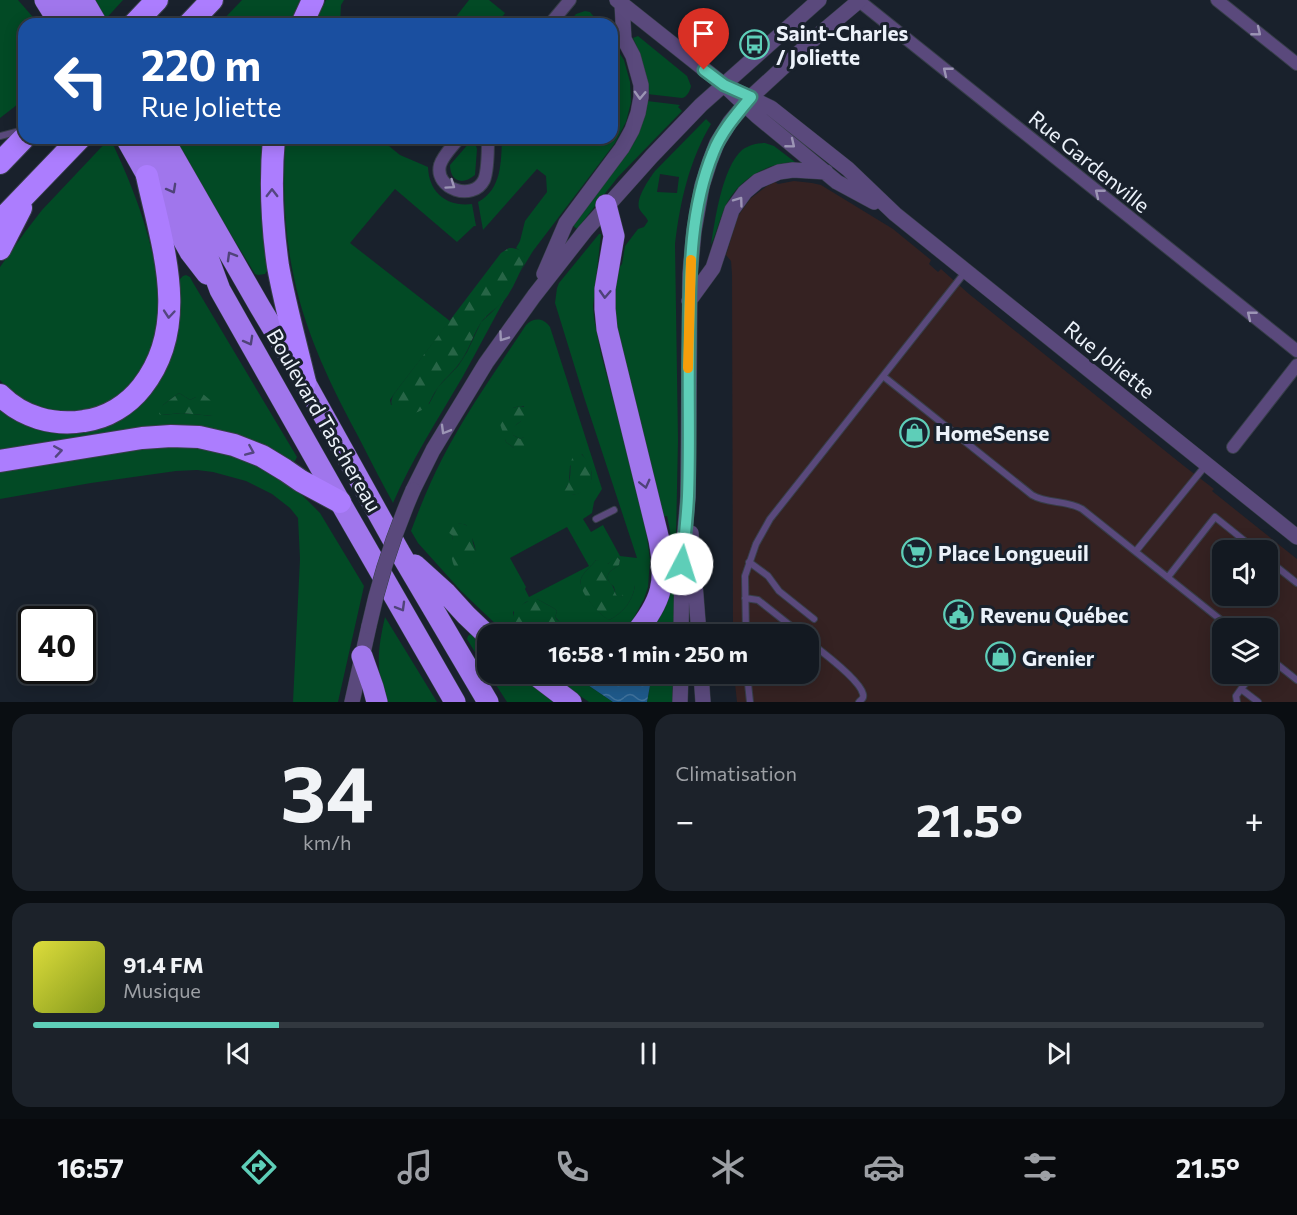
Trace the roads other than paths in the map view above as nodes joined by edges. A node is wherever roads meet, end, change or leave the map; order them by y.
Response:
1 (64, 0) edge
2 (83, 0) edge
3 (157, 0) edge
4 (212, 0) edge
5 (313, 0) edge
6 (570, 0) edge
7 (819, 0) edge
8 (859, 0) edge
9 (1217, 0) edge
10 (619, 2) edge
11 (43, 4) edge
12 (54, 18) edge
13 (74, 18) edge
14 (94, 18) edge
15 (140, 18) edge
16 (195, 18) edge
17 (305, 18) edge
18 (555, 18) edge
19 (1297, 64) edge
20 (724, 85) junction
21 (748, 101) junction
22 (18, 132) edge
23 (0, 136) edge
24 (18, 144) edge
25 (74, 144) edge
26 (129, 144) edge
27 (147, 144) edge
28 (166, 144) edge
29 (274, 144) edge
30 (454, 144) edge
31 (488, 144) edge
32 (0, 163) edge
33 (826, 172) junction
34 (147, 176) junction
35 (33, 186) junction
36 (606, 206) junction
37 (895, 214) junction
38 (0, 221) edge
39 (0, 249) edge
40 (967, 271) junction
41 (220, 290) junction
42 (534, 296) junction
43 (689, 301) junction
44 (1297, 351) edge
45 (1297, 365) edge
46 (883, 376) junction
47 (305, 382) junction
48 (0, 395) edge
49 (1233, 447) dead end
50 (0, 461) edge
51 (1206, 464) junction
52 (688, 497) junction
53 (340, 502) junction
54 (614, 510) dead end
55 (596, 519) dead end
56 (1297, 537) edge
57 (1244, 540) edge
58 (399, 551) junction
59 (1136, 551) junction
60 (749, 562) junction
61 (1278, 568) edge
62 (1168, 577) junction
63 (1297, 583) edge
64 (745, 598) junction
65 (1219, 618) edge
66 (814, 619) dead end
67 (642, 624) edge
68 (681, 624) edge
69 (698, 624) edge
70 (746, 624) edge
71 (788, 624) edge
72 (477, 626) edge
73 (819, 649) edge
74 (362, 656) junction
75 (1278, 665) edge
76 (1297, 680) edge
77 (547, 684) edge
78 (681, 684) edge
79 (702, 684) edge
80 (748, 684) edge
81 (1245, 684) edge
82 (1241, 689) junction
83 (352, 702) edge
84 (377, 702) edge
85 (455, 702) edge
86 (488, 702) edge
87 (571, 702) edge
88 (680, 702) edge
89 (703, 702) edge
90 (750, 702) edge
91 (859, 702) edge
92 (1237, 702) edge
93 (1258, 702) edge

1 - 13 highway
2 - 14 highway
3 - 15 highway
4 - 16 highway
5 - 17 highway
6 - 18 street
7 - 20 street
8 - 21 street
44 -> 8 street, Rue Gardenville
9 -> 19 street
10 - 20 street, Rue Joliette
10 -> 42 street
11 - 12 highway
20 - 21 street, Rue Joliette
20 - 36 street
21 -> 33 street, Rue Joliette
21 - 37 street, Rue Joliette
21 - 43 street
22 - 23 lane
24 - 32 highway
25 - 35 highway
26 - 34 highway
27 -> 41 highway, Boulevard Taschereau
47 -> 28 highway, Boulevard Taschereau
47 -> 29 highway
30 -> 31 street
33 - 37 street, Rue Joliette
43 -> 33 street
34 - 41 highway
34 -> 48 highway
35 - 38 highway
35 - 39 highway
36 - 42 street
36 -> 67 highway
37 - 40 street, Rue Joliette
40 - 46 lane
40 - 51 street, Rue Joliette
41 -> 53 highway, Boulevard Taschereau
42 -> 74 street, bridge
43 - 52 street
45 - 49 street
46 - 59 lane
46 - 60 lane
47 - 58 highway, Boulevard Taschereau
50 -> 53 highway
51 - 56 street, Rue Joliette
51 - 59 lane
52 - 68 street
52 - 69 street
53 -> 85 highway, Boulevard Taschereau
54 - 55 lane
57 - 62 lane
58 - 72 highway
58 - 86 highway, Boulevard Taschereau
59 - 62 lane
60 - 64 lane
60 - 66 lane
61 - 63 lane
62 - 65 lane
64 - 70 lane
64 - 71 lane
73 - 91 lane
74 - 83 street
74 - 84 highway
75 - 76 lane
77 - 87 highway
78 - 88 street
79 - 89 street
80 - 90 lane
81 - 82 lane
82 - 92 lane
82 - 93 lane

